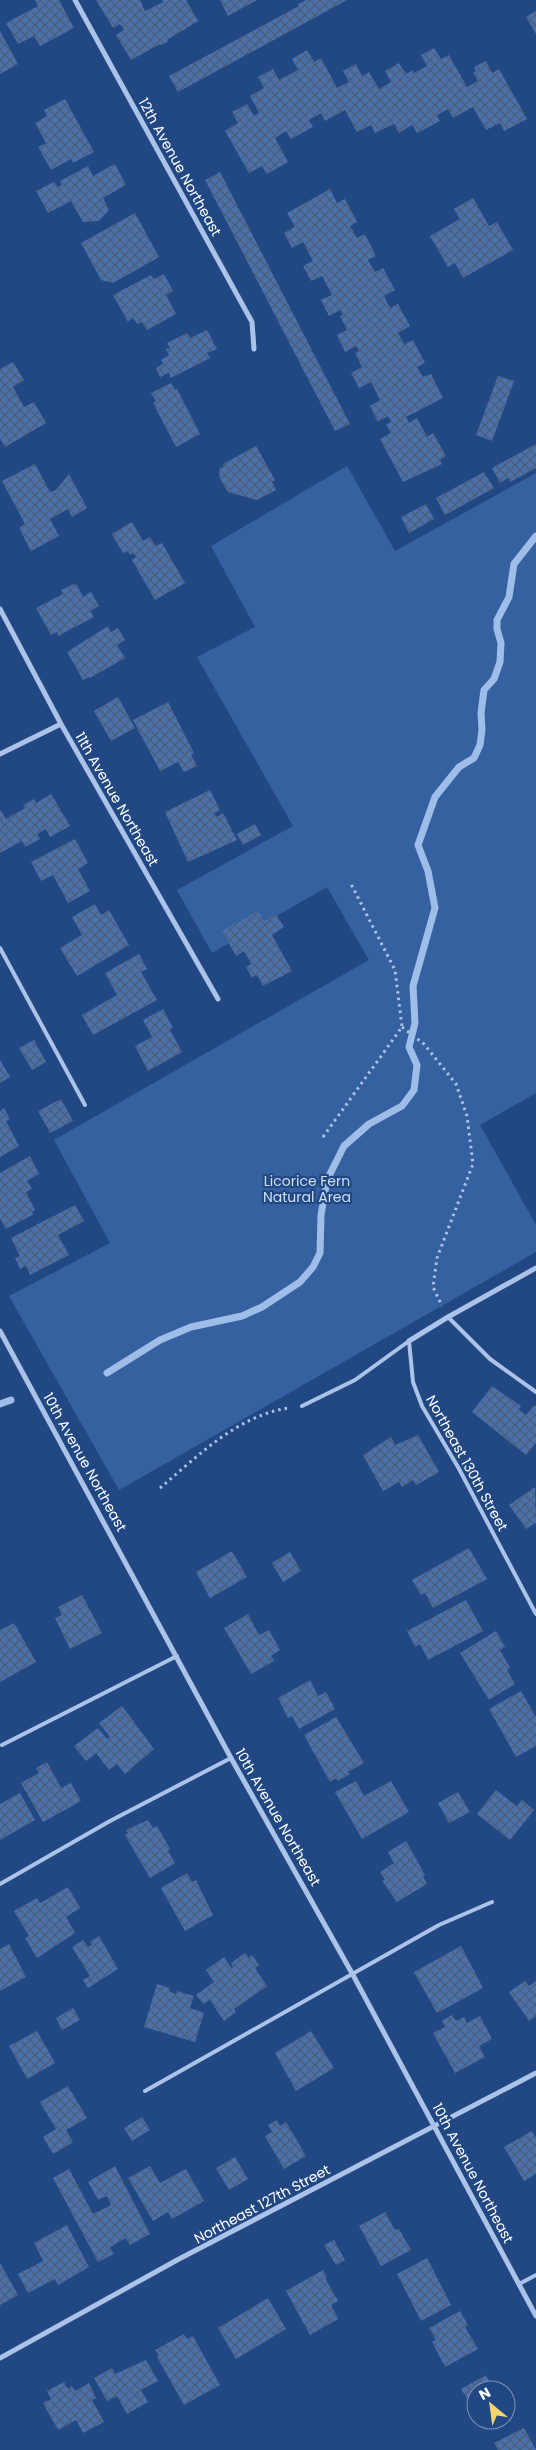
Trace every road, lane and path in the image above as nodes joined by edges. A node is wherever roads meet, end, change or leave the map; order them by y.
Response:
1 (75, 0) edge
2 (254, 349) dead end
3 (0, 608) edge
4 (61, 724) junction
5 (0, 754) edge
6 (350, 882) dead end
7 (0, 948) edge
8 (218, 999) dead end
9 (402, 1027) junction
10 (86, 1105) dead end
11 (323, 1137) dead end
12 (536, 1268) edge
13 (448, 1317) junction
14 (0, 1331) edge
15 (409, 1341) junction
16 (536, 1392) edge
17 (302, 1406) joint
18 (160, 1488) dead end
19 (536, 1614) edge
20 (177, 1656) junction
21 (2, 1744) dead end
22 (231, 1758) junction
23 (0, 1884) edge
24 (492, 1902) dead end
25 (354, 1975) junction
26 (536, 2073) edge
27 (145, 2091) dead end
28 (435, 2126) junction
29 (536, 2275) edge
30 (519, 2284) junction
31 (536, 2316) edge
32 (0, 2358) edge

1 - 2 street, 12th Avenue Northeast
3 - 4 street, 11th Avenue Northeast
4 - 5 street
4 - 8 street, 11th Avenue Northeast
6 - 9 path
7 - 10 lane
9 - 11 path
9 - 13 path
12 - 13 street
13 - 15 street
13 - 16 lane
14 - 20 street, 10th Avenue Northeast
15 - 17 lane
15 - 19 lane, Northeast 130th Street
17 - 18 path
20 - 21 lane
20 - 22 street, 10th Avenue Northeast
22 - 23 lane
22 - 25 street, 10th Avenue Northeast
24 - 25 lane
25 - 27 lane
25 - 28 street, 10th Avenue Northeast
26 - 28 street, Northeast 127th Street
28 - 30 street, 10th Avenue Northeast
28 - 32 street, Northeast 127th Street
29 - 30 lane
30 - 31 street, 10th Avenue Northeast

